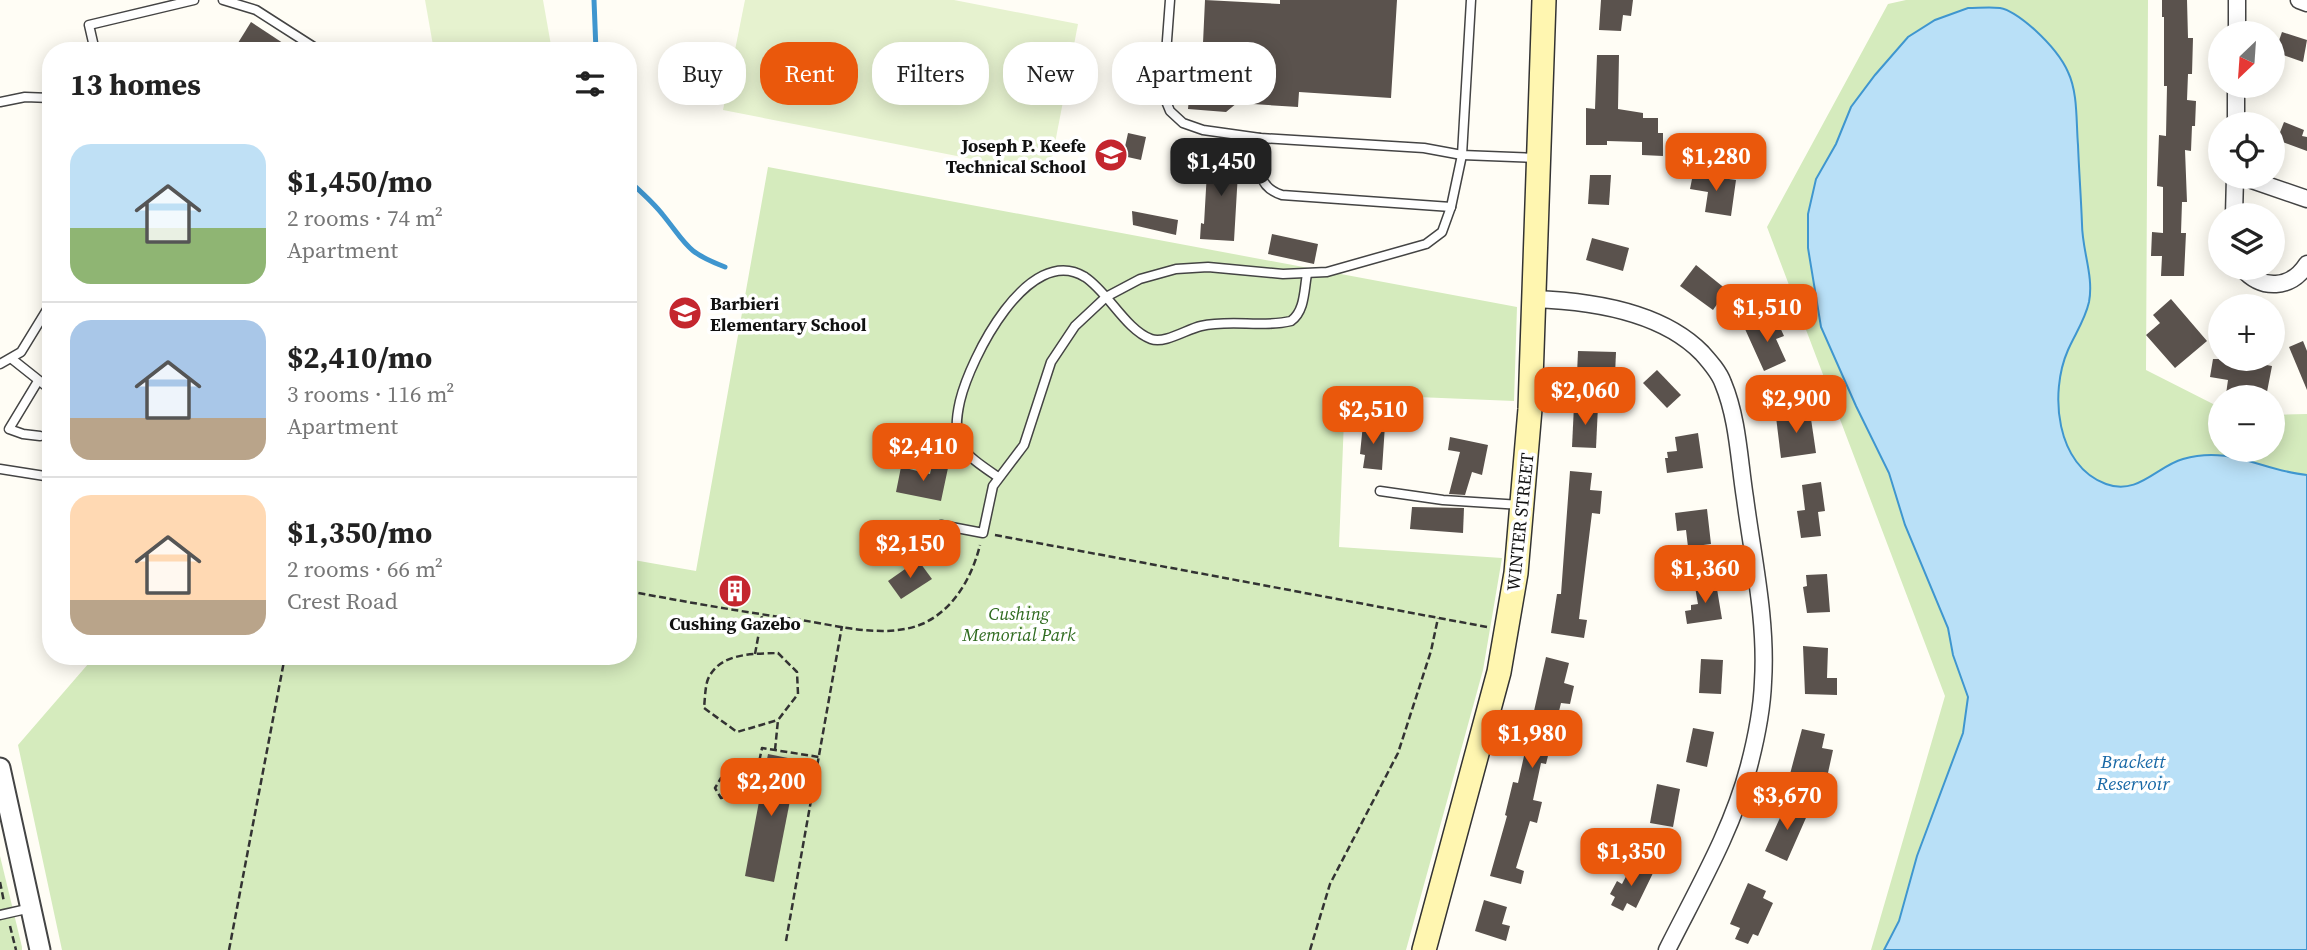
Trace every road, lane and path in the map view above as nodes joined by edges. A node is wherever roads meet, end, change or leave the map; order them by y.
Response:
1 (194, 0) edge
2 (223, 0) edge
3 (1170, 0) edge
4 (1471, 0) edge
5 (1544, 0) edge
6 (2237, 0) edge
7 (2299, 0) edge
8 (2307, 3) edge
9 (2237, 21) edge
10 (93, 42) edge
11 (306, 42) edge
12 (42, 98) edge
13 (0, 102) edge
14 (1260, 138) junction
15 (1462, 156) junction
16 (1539, 158) junction
17 (2277, 189) edge
18 (2307, 199) edge
19 (1451, 207) junction
20 (2307, 264) edge
21 (1307, 274) junction
22 (2257, 280) edge
23 (1106, 297) junction
24 (1534, 299) junction
25 (42, 319) edge
26 (12, 359) junction
27 (0, 363) edge
28 (38, 381) junction
29 (42, 384) edge
30 (40, 436) dead end
31 (0, 469) edge
32 (42, 476) edge
33 (998, 477) junction
34 (1380, 491) dead end
35 (1524, 505) junction
36 (983, 533) junction
37 (921, 540) dead end
38 (637, 593) edge
39 (762, 615) junction
40 (1438, 618) junction
41 (842, 626) junction
42 (1508, 630) junction
43 (755, 653) junction
44 (283, 665) edge
45 (778, 720) junction
46 (775, 750) junction
47 (819, 757) junction
48 (0, 768) edge
49 (732, 785) junction
50 (31, 908) junction
51 (0, 915) edge
52 (786, 941) dead end
53 (40, 950) edge
54 (229, 950) edge
55 (1310, 950) edge
56 (1424, 950) edge
57 (1667, 950) edge

1 - 10 lane
2 - 11 lane
3 - 14 lane
4 - 15 lane
5 - 16 main road, WINTER STREET
6 - 9 street
7 - 8 street
12 - 13 lane
14 - 15 lane
14 - 19 lane
15 - 16 lane
15 - 19 lane
16 - 24 main road, WINTER STREET
17 - 18 street
19 - 21 lane
20 - 22 street
21 - 23 lane
21 - 23 lane
23 - 33 lane
23 - 33 lane
24 - 35 main road, WINTER STREET
24 - 57 street
25 - 26 lane
26 - 27 lane
26 - 28 lane
28 - 29 lane
28 - 30 lane
31 - 32 lane
33 - 36 lane
34 - 35 lane
35 - 42 main road, WINTER STREET
36 - 37 lane
36 - 40 path
36 - 41 path
38 - 39 path
39 - 41 path
39 - 43 path
40 - 42 path
40 - 55 path
41 - 47 path
42 - 56 main road, WINTER STREET
43 - 45 path
43 - 45 path
44 - 54 path
45 - 46 path
46 - 47 path
46 - 49 path
47 - 52 path
48 - 50 street
49 - 49 path
50 - 51 lane
50 - 53 street

